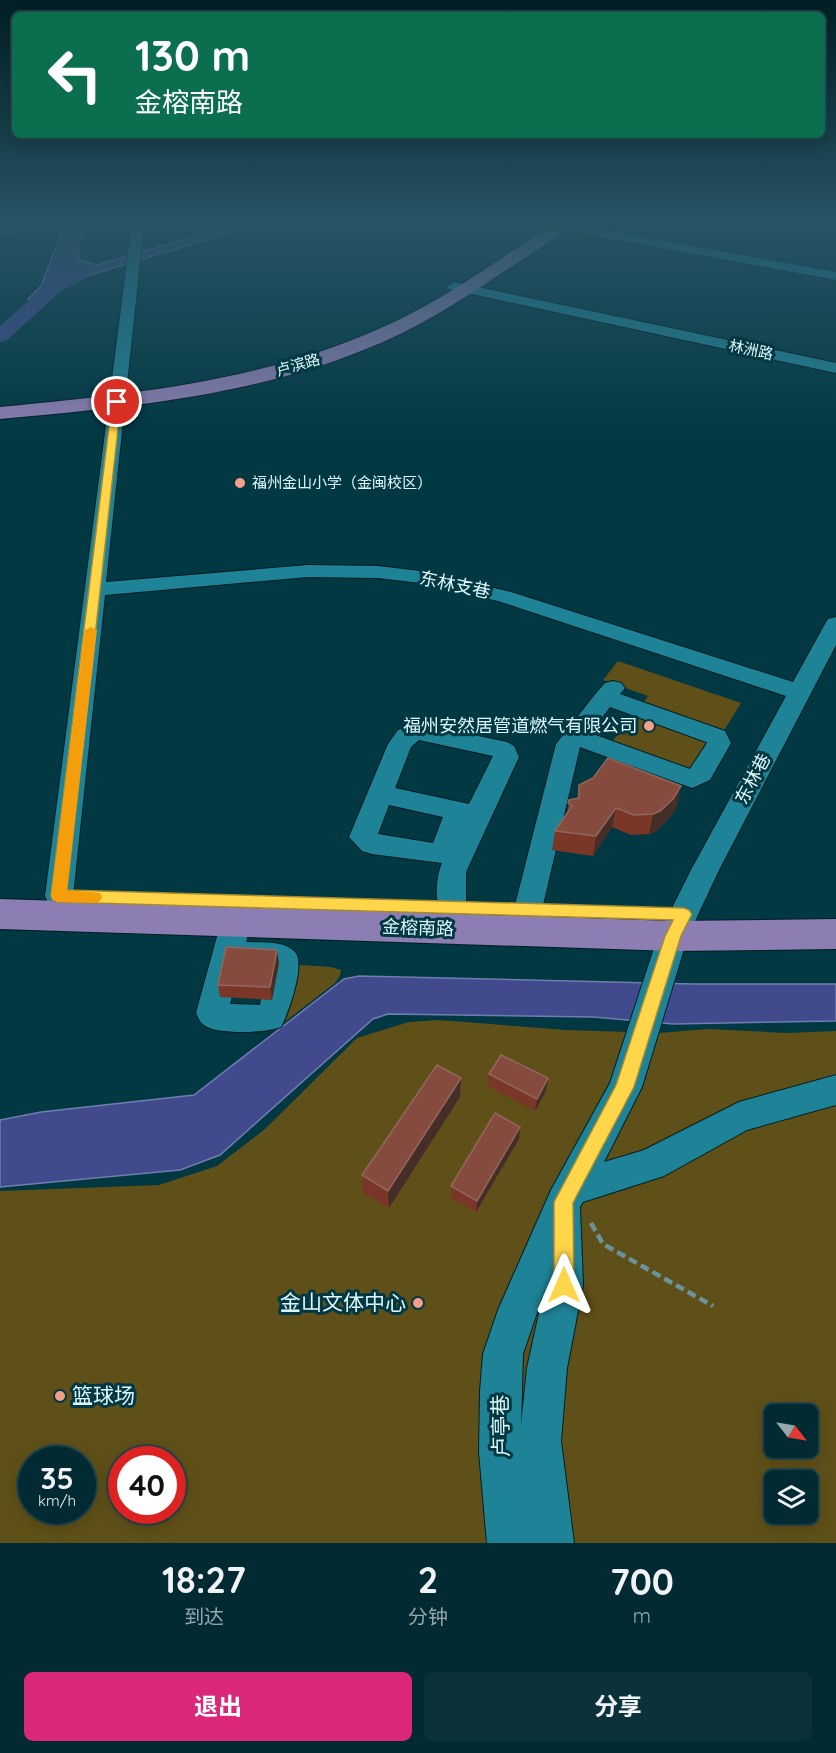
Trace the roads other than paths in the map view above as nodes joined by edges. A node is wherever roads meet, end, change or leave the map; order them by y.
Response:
1 (129, 296) edge
2 (446, 296) edge
3 (501, 296) edge
4 (836, 368) edge
5 (117, 399) junction
6 (1, 410) edge
7 (96, 589) junction
8 (836, 624) edge
9 (799, 692) junction
10 (575, 736) junction
11 (380, 794) junction
12 (468, 813) junction
13 (0, 894) edge
14 (58, 896) junction
15 (452, 907) junction
16 (528, 909) junction
17 (836, 913) edge
18 (0, 914) edge
19 (678, 925) junction
20 (836, 934) edge
21 (625, 1087) joint
22 (836, 1090) edge
23 (567, 1195) junction
24 (509, 1543) edge
25 (552, 1543) edge

1 - 5 street
2 - 5 main road, 卢滨路
3 - 4 street, 林洲路
5 - 6 main road, 卢滨路
5 - 7 street
7 - 9 street, 东林支巷
7 - 14 street
8 - 9 street, 东林巷
9 - 19 street, 东林巷
10 - 10 street
10 - 16 street
11 - 12 street
11 - 12 street
11 - 12 street
12 - 15 street
13 - 14 main road, 金榕南路
14 - 15 main road, 金榕南路
15 - 16 main road, 金榕南路
16 - 19 main road, 金榕南路
17 - 19 main road, 金榕南路
18 - 19 main road, 金榕南路
19 - 20 main road, 金榕南路
19 - 21 street, 东林巷
21 - 23 street, 卢亭巷
22 - 23 street
23 - 24 street, 卢亭巷
23 - 25 street

